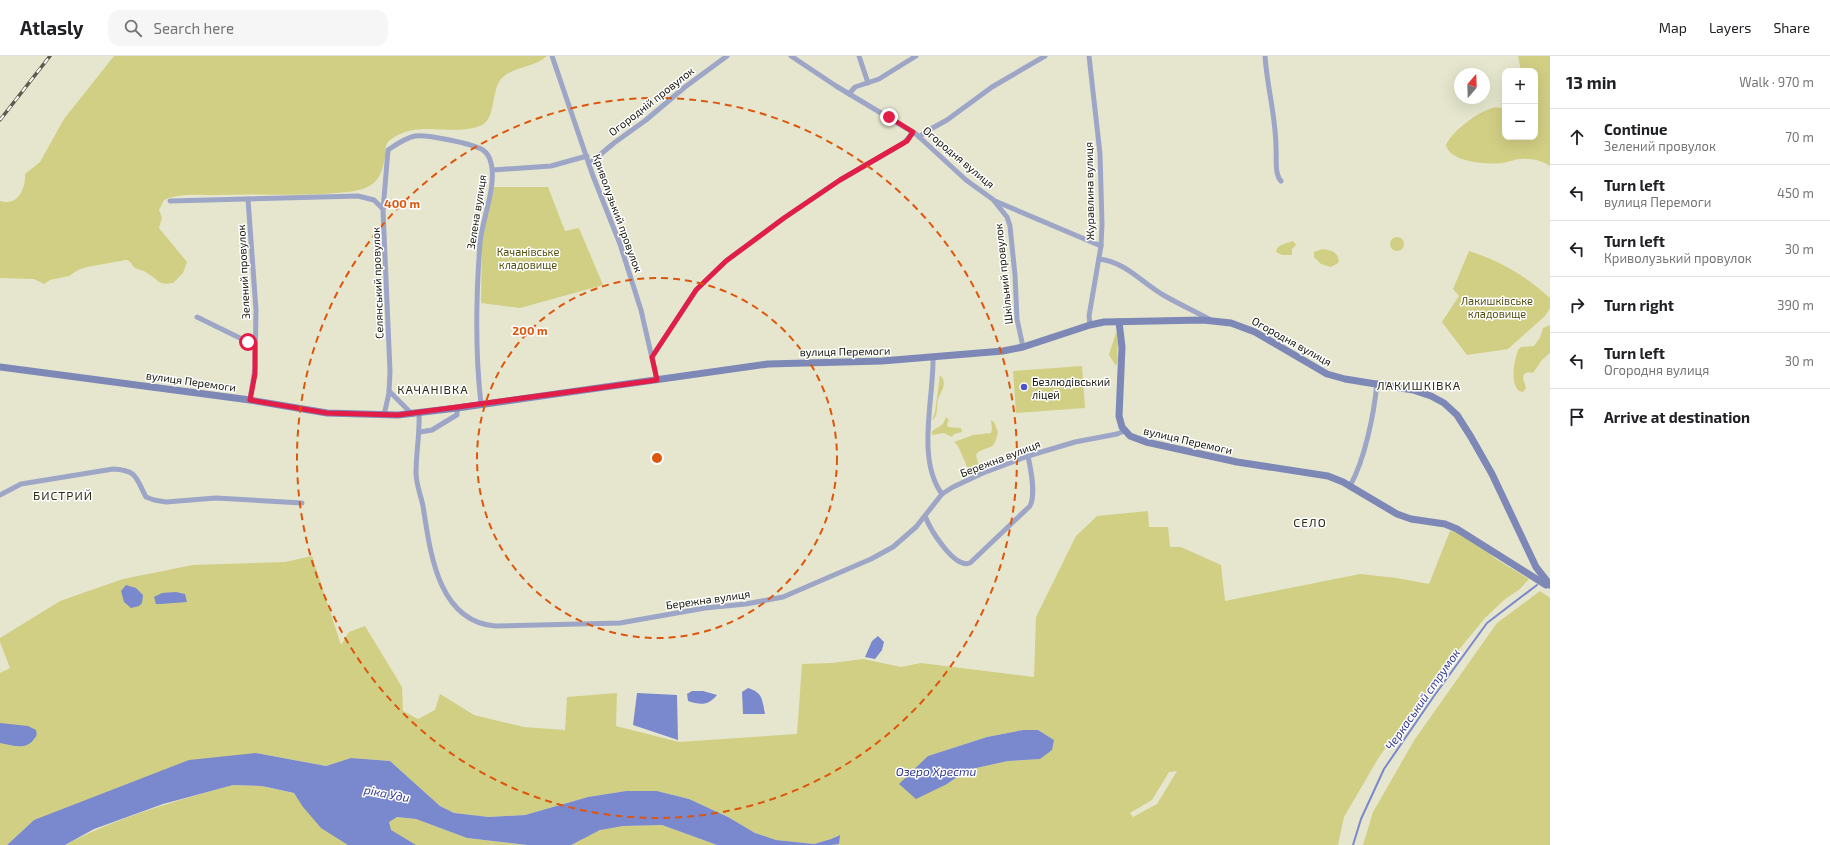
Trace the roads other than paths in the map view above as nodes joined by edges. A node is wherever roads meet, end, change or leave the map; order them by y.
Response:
1 (552, 56) edge
2 (727, 56) edge
3 (791, 56) edge
4 (858, 56) edge
5 (916, 56) edge
6 (1045, 56) edge
7 (1089, 56) edge
8 (1265, 56) edge
9 (868, 84) junction
10 (849, 94) junction
11 (913, 132) junction
12 (919, 137) junction
13 (388, 150) joint
14 (586, 156) junction
15 (590, 164) junction
16 (492, 170) junction
17 (1281, 181) dead end
18 (248, 199) junction
19 (170, 201) dead end
20 (995, 201) junction
21 (383, 210) junction
22 (1101, 246) junction
23 (1099, 259) junction
24 (197, 318) dead end
25 (1210, 320) junction
26 (1119, 322) junction
27 (1090, 325) junction
28 (255, 343) junction
29 (1023, 347) junction
30 (652, 357) junction
31 (934, 357) junction
32 (0, 367) edge
33 (657, 380) junction
34 (1377, 383) junction
35 (389, 390) junction
36 (250, 400) junction
37 (481, 404) junction
38 (457, 408) junction
39 (416, 413) junction
40 (384, 415) junction
41 (1124, 431) junction
42 (420, 432) junction
43 (1028, 456) junction
44 (1350, 486) junction
45 (942, 494) junction
46 (0, 495) edge
47 (302, 504) dead end
48 (925, 516) junction
49 (1550, 586) edge

1 - 14 street, Криволузький провулок
2 - 15 street, Огородній провулок
3 - 10 street, Огородня вулиця
4 - 9 street
5 - 9 street
6 - 12 street
7 - 22 street, Журавлина вулиця
8 - 17 street
9 - 10 street
10 - 11 street, Огородня вулиця
11 - 12 street, Огородня вулиця
11 - 30 street
12 - 20 street, Огородня вулиця
13 - 16 street, Зелена вулиця
13 - 21 street, Селянський провулок
14 - 15 street, Криволузький провулок
14 - 16 street
15 - 30 street, Криволузький провулок
16 - 37 street, Зелена вулиця
18 - 19 street
18 - 21 street
18 - 28 street, Зелений провулок
20 - 22 street, Огородня вулиця
20 - 29 street, Шкільний провулок
21 - 35 street, Селянський провулок
22 - 23 street, Журавлина вулиця
23 - 25 street, Огородня вулиця
23 - 27 street, Журавлина вулиця
24 - 28 street, Зелений провулок
25 - 26 street, вулиця Перемоги
25 - 34 street, Огородня вулиця
26 - 27 street, вулиця Перемоги
26 - 41 street
27 - 29 street, вулиця Перемоги
28 - 36 street, Зелений провулок
29 - 31 street, вулиця Перемоги
30 - 33 street, Криволузький провулок
31 - 33 street, вулиця Перемоги
31 - 45 street
32 - 36 street, вулиця Перемоги
33 - 37 street, вулиця Перемоги
34 - 44 street
34 - 49 street, Огородня вулиця
35 - 39 street
35 - 40 street, Селянський провулок
36 - 40 street, вулиця Перемоги
37 - 38 street, вулиця Перемоги
38 - 39 street, вулиця Перемоги
38 - 42 street
39 - 40 street, вулиця Перемоги
39 - 42 street, Бережна вулиця
41 - 43 street, Бережна вулиця
41 - 44 street, вулиця Перемоги
42 - 48 street, Бережна вулиця
43 - 45 street, Бережна вулиця
43 - 48 street
44 - 49 street, вулиця Перемоги
45 - 48 street, Бережна вулиця
46 - 47 street

